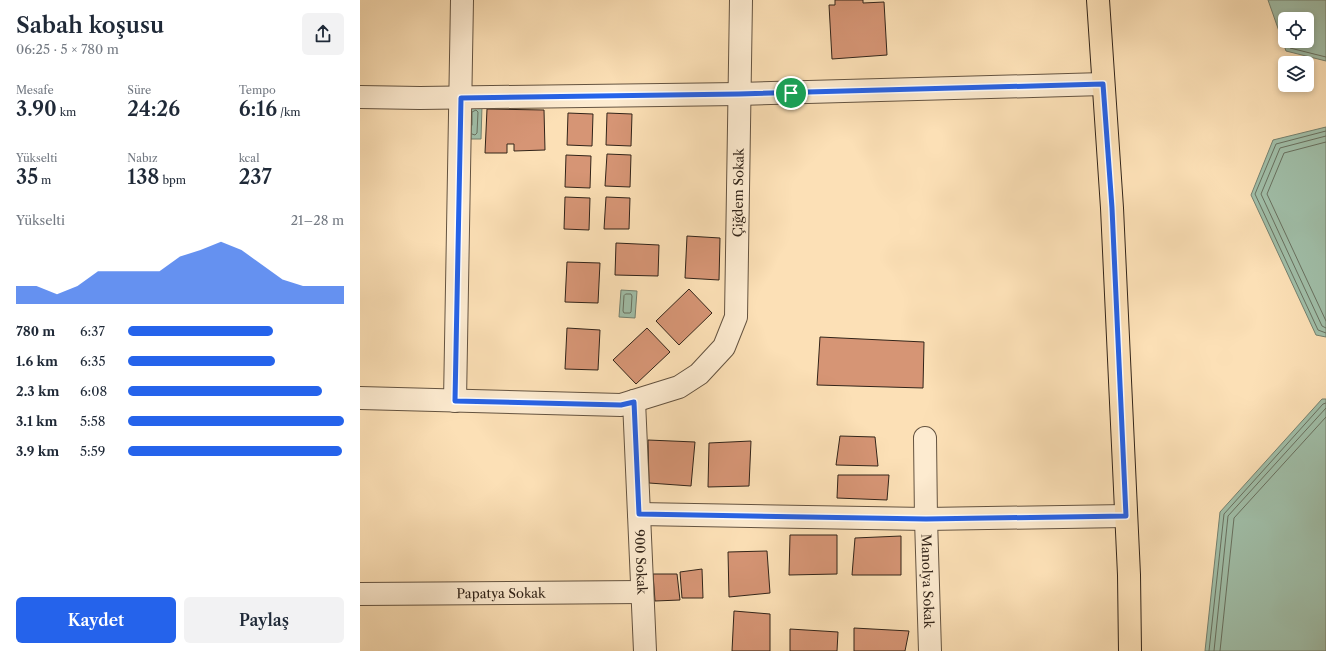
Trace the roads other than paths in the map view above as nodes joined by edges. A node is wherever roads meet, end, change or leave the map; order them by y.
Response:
1 (462, 0) edge
2 (741, 0) edge
3 (1098, 0) edge
4 (1103, 84) junction
5 (739, 94) junction
6 (360, 97) edge
7 (461, 98) junction
8 (360, 398) edge
9 (455, 401) junction
10 (634, 402) junction
11 (925, 438) dead end
12 (639, 514) junction
13 (1126, 516) junction
14 (926, 519) junction
15 (642, 592) junction
16 (360, 594) edge
17 (645, 651) edge
18 (930, 651) edge
19 (1130, 651) edge

1 - 7 street
2 - 5 street, Çiğdem Sokak
3 - 4 main road
4 - 5 street
4 - 13 main road
5 - 7 street
5 - 10 street, Çiğdem Sokak
6 - 7 street
7 - 9 street
8 - 9 street, Çiğdem Sokak
9 - 10 street, Çiğdem Sokak
10 - 12 street, 900 Sokak
11 - 14 street, Manolya Sokak
12 - 14 street
12 - 15 street, 900 Sokak
13 - 14 street
13 - 19 main road
14 - 18 street, Manolya Sokak
15 - 16 street, Papatya Sokak
15 - 17 street, 900 Sokak

